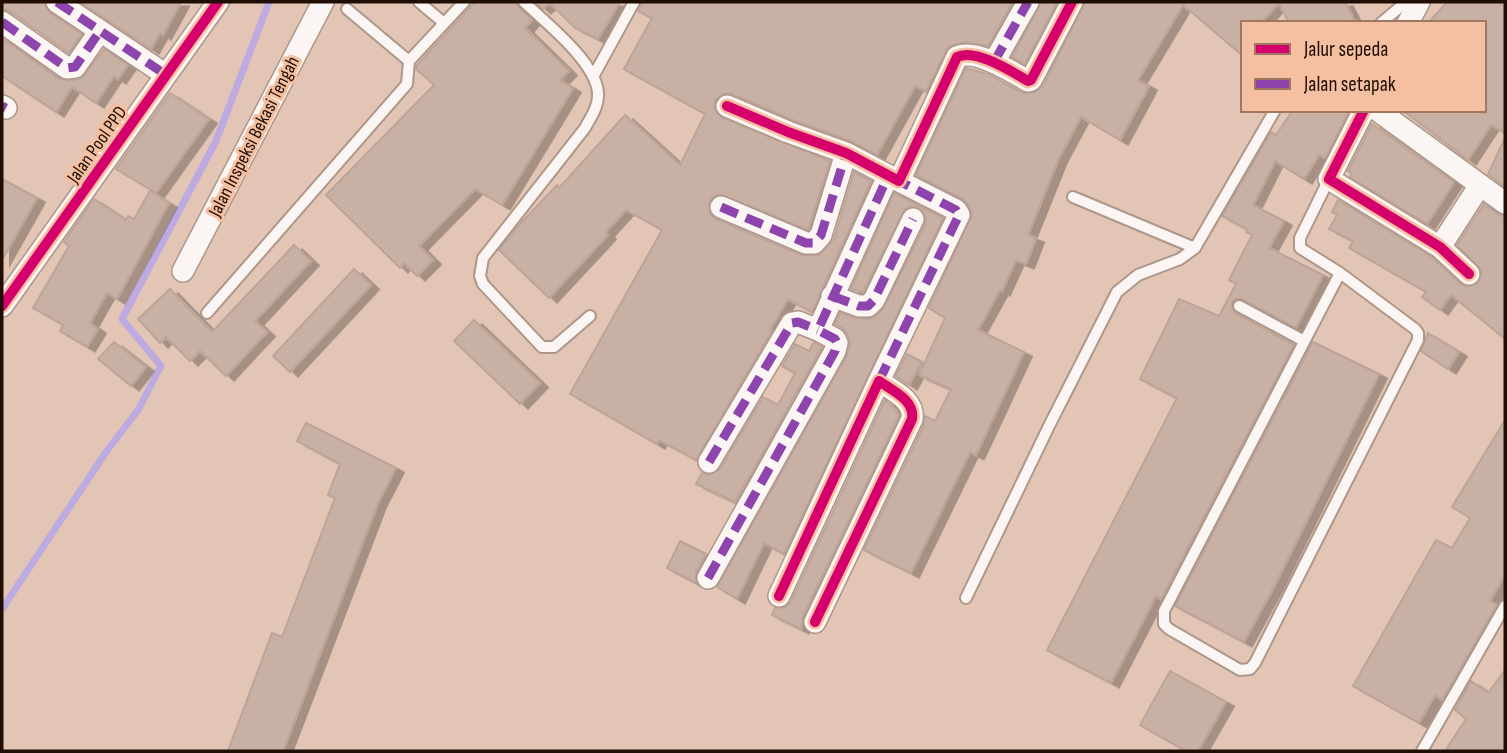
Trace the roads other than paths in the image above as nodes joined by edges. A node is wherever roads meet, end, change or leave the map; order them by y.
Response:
1 (57, 2) edge
2 (218, 2) edge
3 (323, 2) edge
4 (419, 2) edge
5 (464, 2) edge
6 (524, 2) edge
7 (634, 2) edge
8 (1028, 2) edge
9 (1072, 2) edge
10 (1406, 2) edge
11 (1419, 2) edge
12 (347, 9) dead end
13 (1383, 21) edge
14 (1409, 21) edge
15 (2, 22) edge
16 (444, 23) junction
17 (100, 31) junction
18 (409, 61) junction
19 (994, 62) junction
20 (166, 75) junction
21 (594, 75) junction
22 (727, 107) dead end
23 (1274, 112) edge
24 (1363, 112) edge
25 (1380, 112) edge
26 (846, 153) junction
27 (1329, 178) junction
28 (894, 179) junction
29 (1480, 185) junction
30 (1073, 197) dead end
31 (1505, 203) edge
32 (721, 207) dead end
33 (913, 219) dead end
34 (1440, 247) junction
35 (1195, 248) junction
36 (183, 271) dead end
37 (1340, 273) junction
38 (1469, 274) dead end
39 (832, 296) junction
40 (2, 306) edge
41 (1239, 306) dead end
42 (207, 313) dead end
43 (590, 316) dead end
44 (818, 330) junction
45 (1304, 341) junction
46 (879, 381) junction
47 (709, 462) dead end
48 (708, 578) dead end
49 (779, 596) dead end
50 (966, 598) dead end
51 (1505, 606) edge
52 (815, 622) dead end
53 (1422, 751) edge

1 - 17 street
2 - 20 street, Jalan Pool PPD
3 - 36 street, Jalan Inspeksi Bekasi Tengah
4 - 16 lane
5 - 16 lane
6 - 21 lane
7 - 21 lane
8 - 19 street
9 - 19 street
10 - 13 lane
11 - 14 street
12 - 18 lane
15 - 17 street
16 - 18 lane
17 - 20 street
18 - 42 lane
19 - 28 street
20 - 40 street, Jalan Pool PPD
21 - 43 lane
22 - 26 street
23 - 35 lane
24 - 27 street
25 - 29 street
26 - 28 street
26 - 32 street
27 - 34 street
27 - 37 lane
28 - 39 street
28 - 46 street
29 - 31 street
29 - 34 street
30 - 35 lane
33 - 39 street
34 - 38 street
35 - 50 lane
37 - 45 lane
37 - 45 lane
39 - 44 street
41 - 45 lane
44 - 47 street
44 - 48 street
46 - 49 street
46 - 52 street
51 - 53 lane

